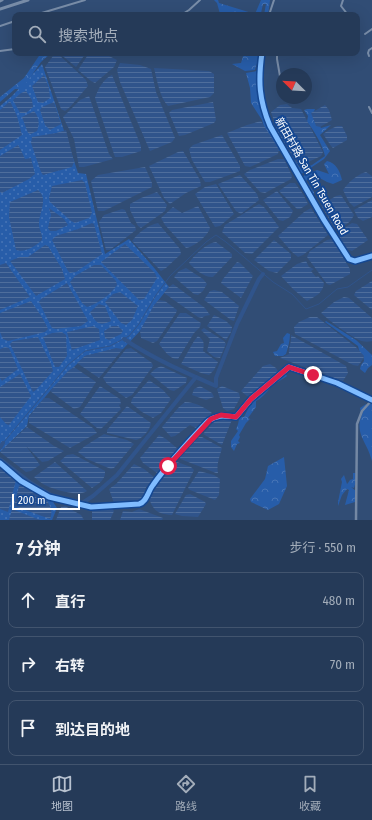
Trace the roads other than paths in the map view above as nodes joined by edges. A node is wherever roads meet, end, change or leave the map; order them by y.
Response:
1 (28, 0) edge
2 (85, 0) edge
3 (200, 0) edge
4 (274, 0) edge
5 (343, 0) edge
6 (0, 9) edge
7 (45, 12) edge
8 (186, 12) edge
9 (270, 12) edge
10 (346, 12) edge
11 (12, 22) edge
12 (0, 26) edge
13 (372, 29) edge
14 (365, 34) dead end
15 (372, 48) edge
16 (12, 49) edge
17 (0, 51) edge
18 (262, 56) edge
19 (277, 56) edge
20 (369, 56) dead end
21 (279, 68) edge
22 (369, 107) dead end
23 (372, 113) edge
24 (372, 256) edge
25 (372, 400) edge
26 (0, 463) edge
27 (356, 520) edge

1 - 6 main road
2 - 7 street
3 - 8 street
4 - 9 street
5 - 10 street
11 - 12 street
13 - 14 street
15 - 20 street
16 - 17 street
18 - 24 street, 新田村路 San Tin Tsuen Road
19 - 21 street
22 - 23 street
25 - 26 street
25 - 27 main road

